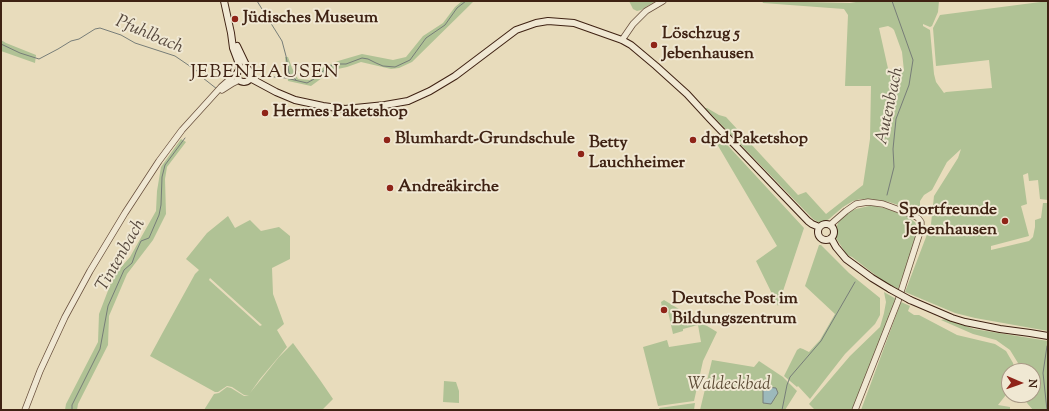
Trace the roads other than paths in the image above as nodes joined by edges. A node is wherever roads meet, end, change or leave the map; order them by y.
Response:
1 (224, 1) edge
2 (663, 1) edge
3 (231, 33) junction
4 (622, 40) junction
5 (248, 69) junction
6 (238, 71) junction
7 (250, 78) junction
8 (239, 80) junction
9 (215, 95) junction
10 (830, 225) junction
11 (819, 227) junction
12 (831, 238) junction
13 (1048, 336) edge
14 (25, 410) edge
15 (855, 410) edge

1 - 3 main road
2 - 4 street
3 - 5 main road
3 - 6 main road
4 - 7 main road
4 - 11 main road
5 - 6 main road
5 - 7 main road
6 - 8 main road
6 - 9 street
7 - 8 main road
8 - 9 street
9 - 14 street
10 - 11 main road
10 - 12 main road
10 - 15 street
11 - 12 main road
12 - 13 main road, bridge

